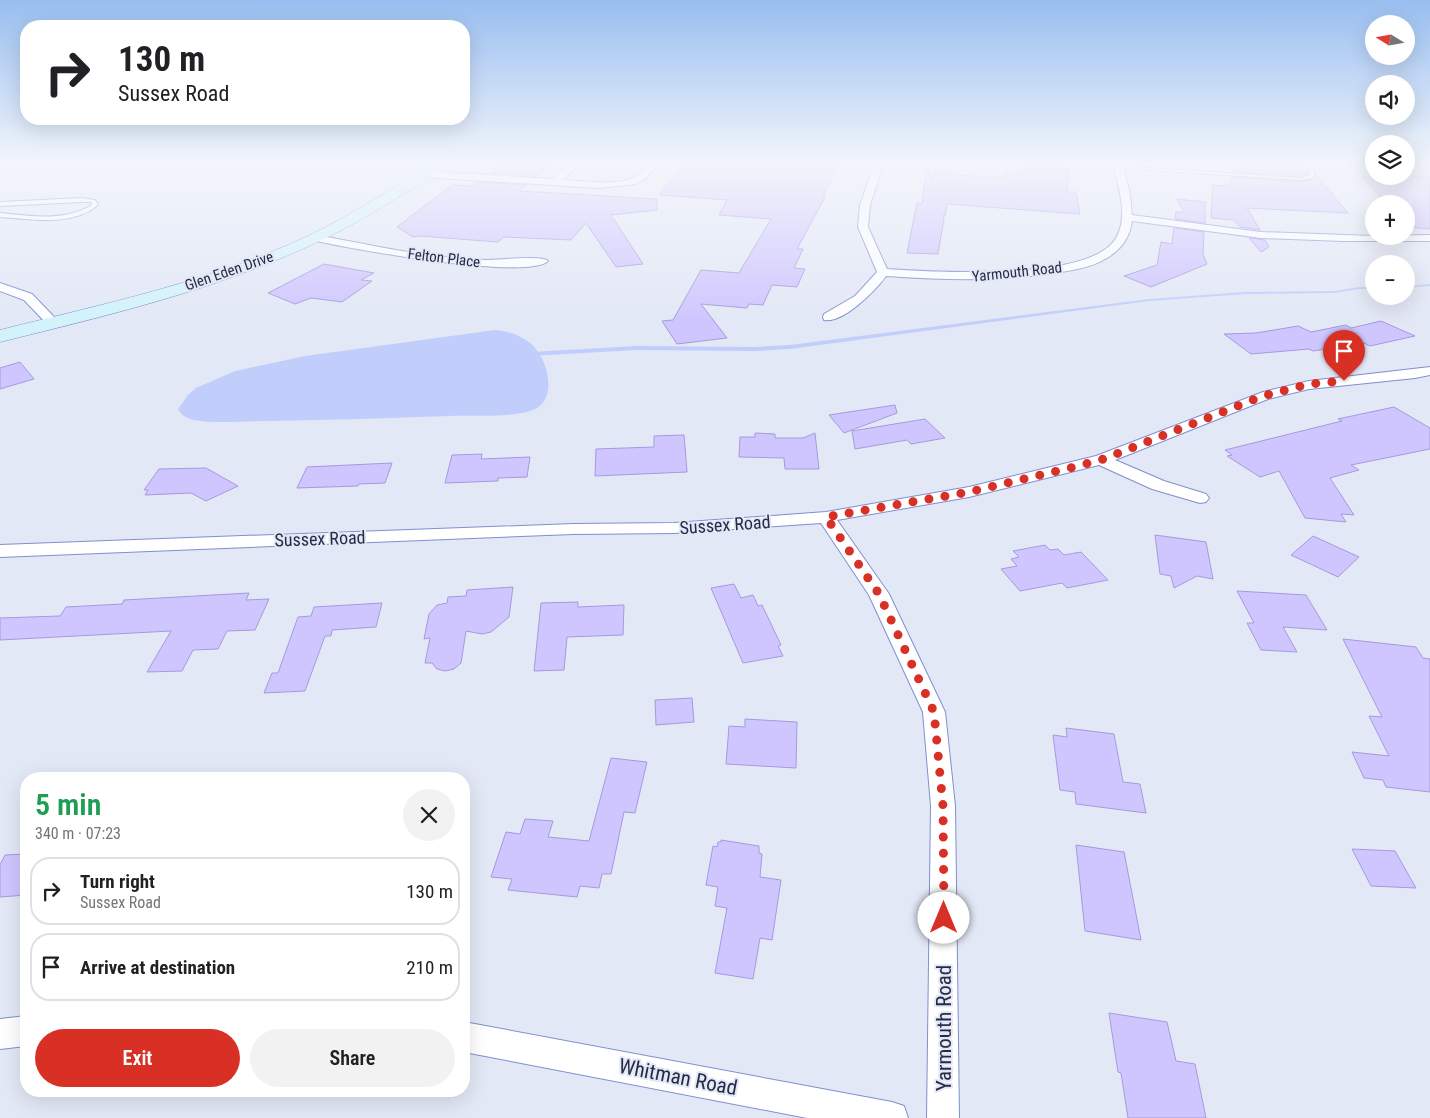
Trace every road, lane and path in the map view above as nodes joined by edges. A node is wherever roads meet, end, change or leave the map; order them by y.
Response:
1 (5, 215) edge
2 (72, 215) edge
3 (359, 215) edge
4 (864, 215) edge
5 (1127, 217) joint
6 (316, 238) junction
7 (1430, 238) edge
8 (542, 261) dead end
9 (883, 272) junction
10 (0, 287) edge
11 (829, 317) dead end
12 (53, 322) junction
13 (0, 336) edge
14 (1430, 371) edge
15 (1101, 460) junction
16 (1200, 498) dead end
17 (826, 517) junction
18 (0, 551) edge
19 (20, 1032) edge
20 (0, 1034) edge
21 (470, 1038) edge
22 (892, 1118) edge
23 (943, 1118) edge

1 - 2 lane
3 - 6 main road, Glen Eden Drive
4 - 9 street
5 - 7 street
5 - 9 street, Yarmouth Road
6 - 8 street, Felton Place
6 - 12 main road, Glen Eden Drive
9 - 11 street
10 - 12 street
12 - 13 main road, Glen Eden Drive
14 - 15 street, Sussex Road
15 - 16 street
15 - 17 street, Sussex Road
17 - 18 street, Sussex Road
17 - 23 street, Yarmouth Road
19 - 20 street
21 - 22 street, Whitman Road

